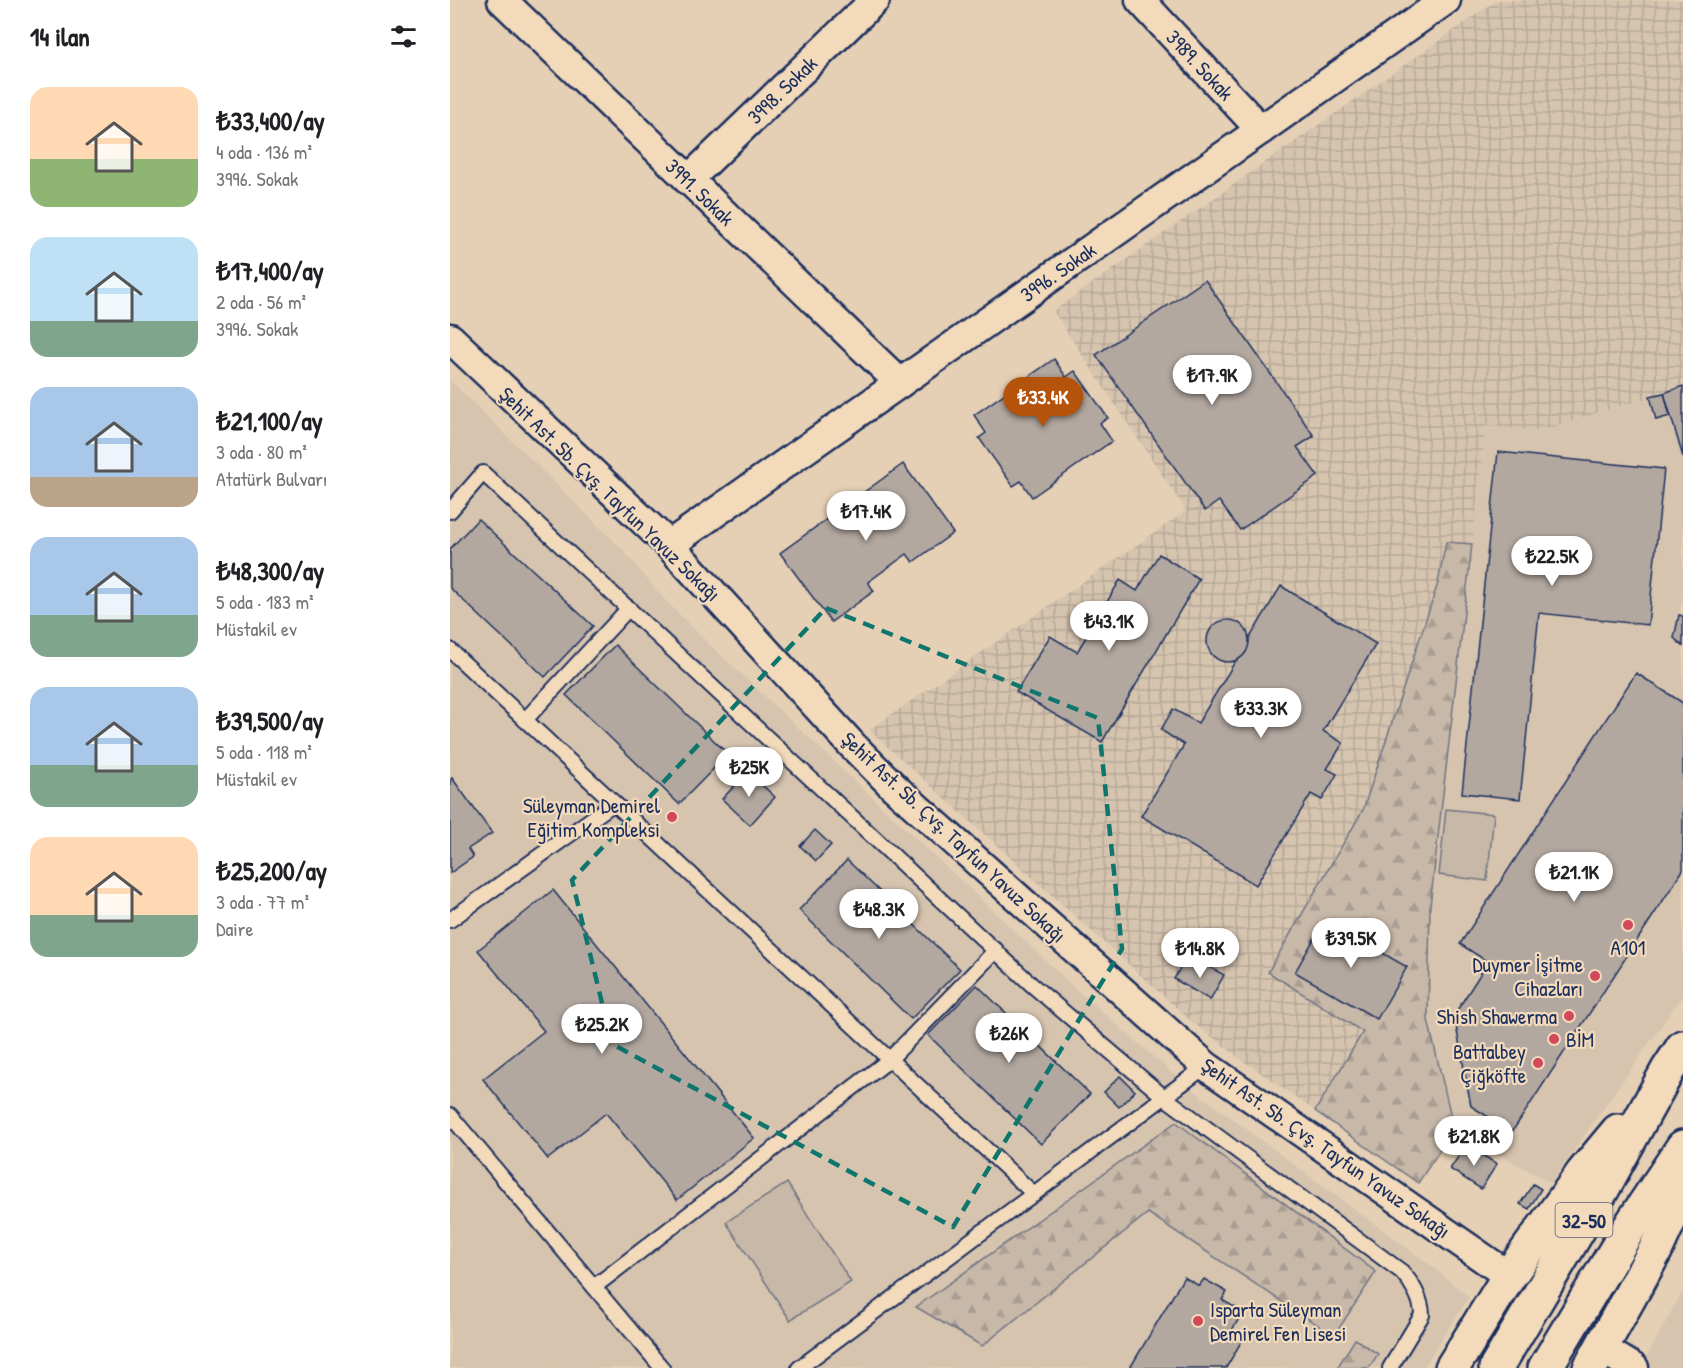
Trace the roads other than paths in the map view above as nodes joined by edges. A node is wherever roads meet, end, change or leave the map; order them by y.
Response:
1 (502, 0) edge
2 (875, 0) edge
3 (1140, 0) edge
4 (1446, 0) edge
5 (1261, 130) junction
6 (688, 180) junction
7 (450, 338) edge
8 (900, 383) junction
9 (450, 511) edge
10 (669, 545) junction
11 (628, 608) junction
12 (450, 650) edge
13 (525, 720) junction
14 (614, 803) junction
15 (450, 920) edge
16 (996, 950) junction
17 (1676, 1058) edge
18 (889, 1060) junction
19 (1206, 1066) junction
20 (1164, 1097) junction
21 (450, 1115) edge
22 (1683, 1147) edge
23 (1034, 1194) junction
24 (1680, 1200) edge
25 (1509, 1276) junction
26 (594, 1287) junction
27 (1596, 1358) edge
28 (662, 1368) edge
29 (799, 1368) edge
30 (1390, 1368) edge
31 (1452, 1368) edge
32 (1496, 1368) edge
33 (1545, 1368) edge
34 (1634, 1368) edge

1 - 6 street, 3991. Sokak
2 - 6 street, 3998. Sokak
3 - 5 street, 3989. Sokak
4 - 5 street, 3996. Sokak
5 - 8 street, 3996. Sokak
6 - 8 street, 3991. Sokak
7 - 10 street, Şehit Ast. Sb. Çvş. Tayfun Yavuz Sokağı
8 - 10 street, 3996. Sokak
9 - 11 lane
10 - 19 street, Şehit Ast. Sb. Çvş. Tayfun Yavuz Sokağı
11 - 13 lane
11 - 16 lane
12 - 13 lane
13 - 14 lane
14 - 15 lane
14 - 18 lane
16 - 18 lane
16 - 20 lane
17 - 25 main road
17 - 32 main road, 32-50
18 - 23 lane
18 - 26 lane
19 - 20 lane
19 - 25 street, Şehit Ast. Sb. Çvş. Tayfun Yavuz Sokağı
20 - 23 lane
20 - 30 lane
21 - 26 lane
22 - 33 main road, 32-50
23 - 29 lane
24 - 27 main road
25 - 31 main road
26 - 28 lane
27 - 34 street

